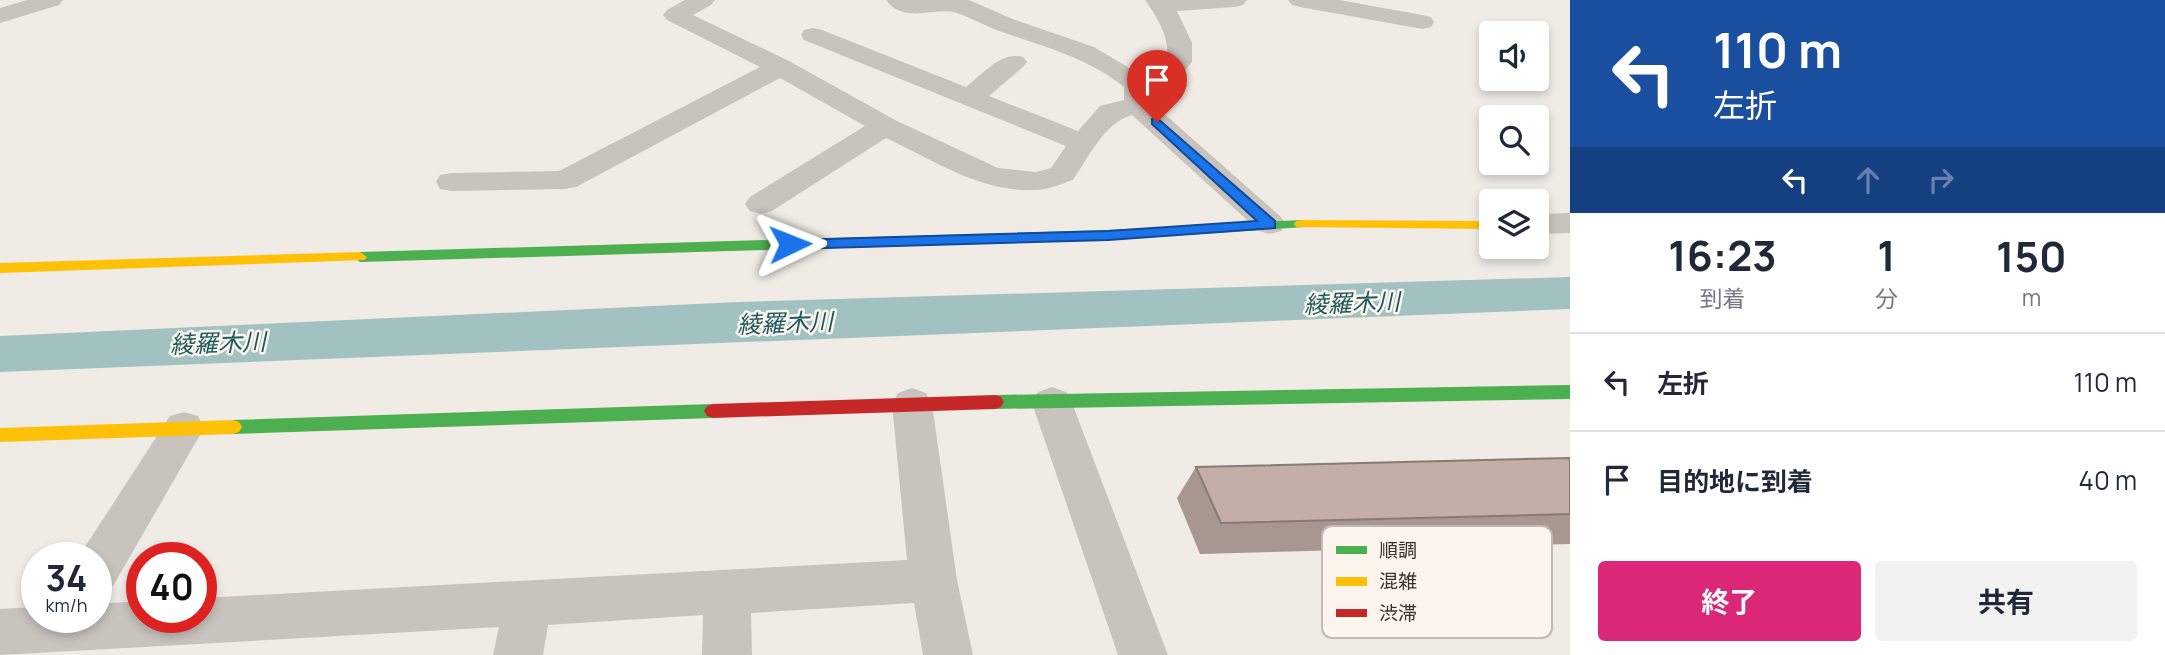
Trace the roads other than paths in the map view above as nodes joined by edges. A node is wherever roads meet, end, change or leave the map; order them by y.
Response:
1 (51, 0) edge
2 (703, 0) edge
3 (898, 0) edge
4 (1235, 0) edge
5 (1300, 0) edge
6 (956, 2) edge
7 (1159, 2) edge
8 (0, 16) edge
9 (1422, 22) dead end
10 (813, 35) dead end
11 (1014, 61) dead end
12 (780, 67) junction
13 (1137, 95) junction
14 (970, 97) junction
15 (885, 126) junction
16 (1083, 143) junction
17 (451, 182) dead end
18 (761, 204) dead end
19 (1570, 223) edge
20 (1270, 224) junction
21 (1549, 224) edge
22 (1479, 225) edge
23 (0, 268) edge
24 (1570, 392) edge
25 (1052, 403) junction
26 (912, 404) junction
27 (184, 428) junction
28 (0, 436) edge
29 (112, 545) edge
30 (933, 580) junction
31 (727, 591) junction
32 (528, 601) junction
33 (0, 633) edge
34 (58, 634) edge
35 (518, 655) edge
36 (727, 655) edge
37 (948, 655) edge
38 (1143, 655) edge

1 - 8 street
2 - 12 street
3 - 6 street
4 - 7 street
5 - 9 street
6 - 13 street
7 - 13 street
10 - 14 street
11 - 14 street
12 - 15 street
12 - 17 street
13 - 16 street
13 - 20 street
14 - 16 street
15 - 16 street
15 - 18 street
19 - 21 street
20 - 22 street
20 - 23 street
24 - 25 street
25 - 26 street
25 - 38 street
26 - 27 street
26 - 30 street
27 - 28 street
27 - 29 street
30 - 31 street
30 - 37 street
31 - 32 street
31 - 36 street
32 - 34 street
32 - 35 street
33 - 34 street

